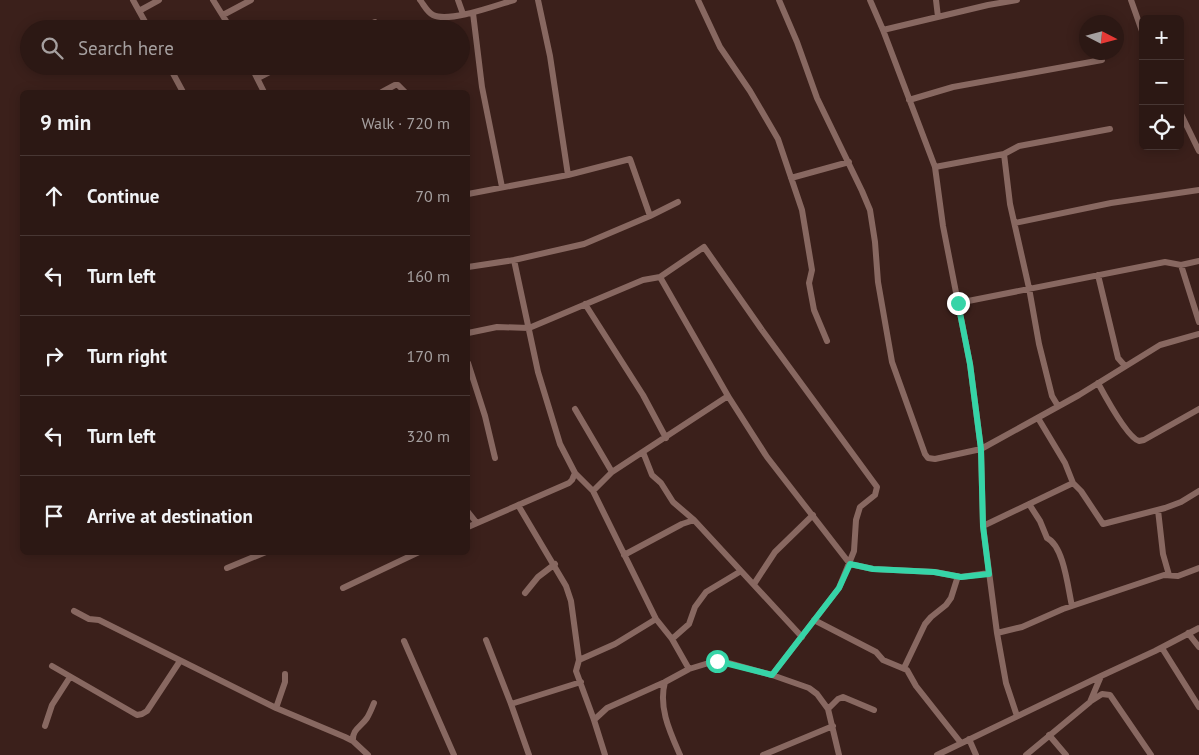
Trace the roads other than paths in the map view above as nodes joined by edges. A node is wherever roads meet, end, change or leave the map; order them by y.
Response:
1 (133, 0) edge
2 (159, 0) edge
3 (213, 0) edge
4 (250, 0) edge
5 (420, 0) edge
6 (458, 0) edge
7 (514, 0) edge
8 (538, 0) edge
9 (698, 0) edge
10 (779, 0) edge
11 (870, 0) edge
12 (936, 0) edge
13 (1017, 0) edge
14 (1131, 0) edge
15 (139, 11) junction
16 (473, 13) junction
17 (463, 14) junction
18 (223, 15) junction
19 (938, 17) junction
20 (144, 20) edge
21 (226, 20) edge
22 (1139, 23) edge
23 (883, 30) junction
24 (1102, 60) dead end
25 (173, 75) edge
26 (256, 75) edge
27 (264, 75) edge
28 (258, 78) junction
29 (180, 90) edge
30 (263, 90) edge
31 (386, 90) edge
32 (403, 90) edge
33 (910, 100) junction
34 (1184, 120) edge
35 (1110, 129) dead end
36 (1199, 151) edge
37 (1004, 154) junction
38 (848, 162) junction
39 (935, 167) junction
40 (568, 175) junction
41 (790, 178) junction
42 (502, 187) junction
43 (1199, 190) edge
44 (470, 194) edge
45 (678, 202) dead end
46 (650, 216) junction
47 (1015, 223) junction
48 (514, 260) junction
49 (1199, 261) edge
50 (1181, 265) junction
51 (470, 267) edge
52 (1098, 275) junction
53 (660, 277) junction
54 (1029, 288) junction
55 (958, 303) junction
56 (585, 304) junction
57 (1199, 322) edge
58 (529, 328) junction
59 (470, 333) edge
60 (1199, 334) edge
61 (827, 341) dead end
62 (1125, 366) junction
63 (470, 368) edge
64 (1098, 383) junction
65 (728, 396) junction
66 (1058, 406) junction
67 (1199, 408) edge
68 (575, 409) dead end
69 (1038, 418) junction
70 (666, 438) junction
71 (981, 449) junction
72 (643, 452) junction
73 (495, 458) dead end
74 (612, 472) junction
75 (575, 476) junction
76 (1073, 483) junction
77 (593, 491) junction
78 (1199, 491) edge
79 (1029, 504) junction
80 (518, 505) junction
81 (1158, 510) junction
82 (470, 514) edge
83 (813, 515) junction
84 (694, 520) junction
85 (476, 522) junction
86 (470, 526) edge
87 (983, 526) junction
88 (259, 555) edge
89 (413, 555) edge
90 (624, 555) junction
91 (555, 564) junction
92 (850, 564) junction
93 (227, 568) dead end
94 (1199, 568) edge
95 (741, 571) junction
96 (989, 574) junction
97 (1169, 575) junction
98 (958, 576) junction
99 (754, 584) junction
100 (343, 588) dead end
101 (525, 593) dead end
102 (1072, 606) junction
103 (74, 611) dead end
104 (656, 619) junction
105 (814, 620) junction
106 (1199, 628) edge
107 (997, 633) junction
108 (1188, 633) junction
109 (802, 637) junction
110 (672, 639) junction
111 (486, 640) dead end
112 (404, 641) dead end
113 (1199, 647) edge
114 (1162, 648) junction
115 (579, 660) junction
116 (180, 661) junction
117 (52, 666) dead end
118 (689, 668) junction
119 (904, 668) junction
120 (285, 674) dead end
121 (772, 675) junction
122 (1100, 676) junction
123 (70, 677) junction
124 (581, 682) junction
125 (665, 682) junction
126 (1090, 702) junction
127 (374, 703) dead end
128 (511, 704) junction
129 (1199, 707) edge
130 (276, 708) junction
131 (828, 709) junction
132 (874, 710) dead end
133 (1017, 716) junction
134 (594, 720) junction
135 (45, 726) dead end
136 (833, 726) junction
137 (1049, 735) junction
138 (969, 739) junction
139 (353, 741) junction
140 (961, 743) junction
141 (368, 755) edge
142 (454, 755) edge
143 (529, 755) edge
144 (605, 755) edge
145 (680, 755) edge
146 (763, 755) edge
147 (839, 755) edge
148 (937, 755) edge
149 (976, 755) edge
150 (1026, 755) edge
151 (1066, 755) edge
152 (1151, 755) edge

1 - 15 street
2 - 15 street
3 - 18 street
4 - 18 street
5 - 17 street
6 - 17 street
7 - 16 street
8 - 40 street
9 - 41 street
10 - 38 street
11 - 23 street
12 - 19 street
13 - 19 street
14 - 22 street
15 - 20 street
16 - 17 street
16 - 42 street
18 - 21 street
19 - 23 street
23 - 33 street
24 - 33 street
25 - 29 street
26 - 28 street
27 - 28 street
28 - 30 street
31 - 32 street
33 - 39 street
34 - 36 street
35 - 37 street
37 - 39 street
37 - 47 street
38 - 41 street
38 - 71 street
39 - 55 street
40 - 42 street
40 - 46 street
41 - 61 street
42 - 44 street
43 - 47 street
45 - 46 street
46 - 48 street
47 - 54 street
48 - 51 street
48 - 58 street
49 - 50 street
50 - 52 street
50 - 57 street
52 - 54 street
52 - 62 street
53 - 56 street
53 - 65 street
53 - 92 street
54 - 55 street
54 - 66 street
55 - 71 street
56 - 58 street
56 - 70 street
58 - 59 street
58 - 75 street
60 - 62 street
62 - 64 street
63 - 73 street
64 - 66 street
64 - 67 street
65 - 70 street
65 - 83 street
66 - 69 street
68 - 74 street
69 - 71 street
69 - 76 street
70 - 72 street
71 - 87 street
72 - 74 street
72 - 84 street
74 - 77 street
75 - 77 street
75 - 80 street
76 - 79 street
76 - 81 street
77 - 90 street
78 - 81 street
79 - 87 street
79 - 102 street
80 - 85 street
80 - 91 street
81 - 97 street
82 - 85 street
83 - 92 street
83 - 99 street
84 - 90 street
84 - 95 street
85 - 86 street
87 - 96 street
88 - 93 street
89 - 100 street
90 - 104 street
91 - 101 street
91 - 115 street
92 - 98 street
92 - 105 street
94 - 97 street
95 - 99 street
95 - 110 street
96 - 98 street
96 - 107 street
97 - 102 street
98 - 119 street
99 - 109 street
102 - 107 street
103 - 116 street
104 - 110 street
104 - 115 street
105 - 109 street
105 - 119 street
106 - 108 street
107 - 133 street
108 - 113 street
108 - 114 street
109 - 121 street
110 - 118 street
111 - 128 street
112 - 142 street
114 - 122 street
114 - 129 street
115 - 124 street
116 - 123 street
116 - 130 street
117 - 123 street
118 - 121 street
118 - 125 street
119 - 140 street
120 - 130 street
121 - 131 street
122 - 126 street
122 - 133 street
123 - 135 street
124 - 128 street
124 - 134 street
125 - 134 street
125 - 145 street
126 - 137 street
126 - 152 street
127 - 139 street
128 - 143 street
130 - 139 street
131 - 132 street
131 - 136 street
133 - 138 street
134 - 144 street
136 - 146 street
136 - 147 street
137 - 150 street
137 - 151 street
138 - 140 street
138 - 149 street
139 - 141 street
140 - 148 street

